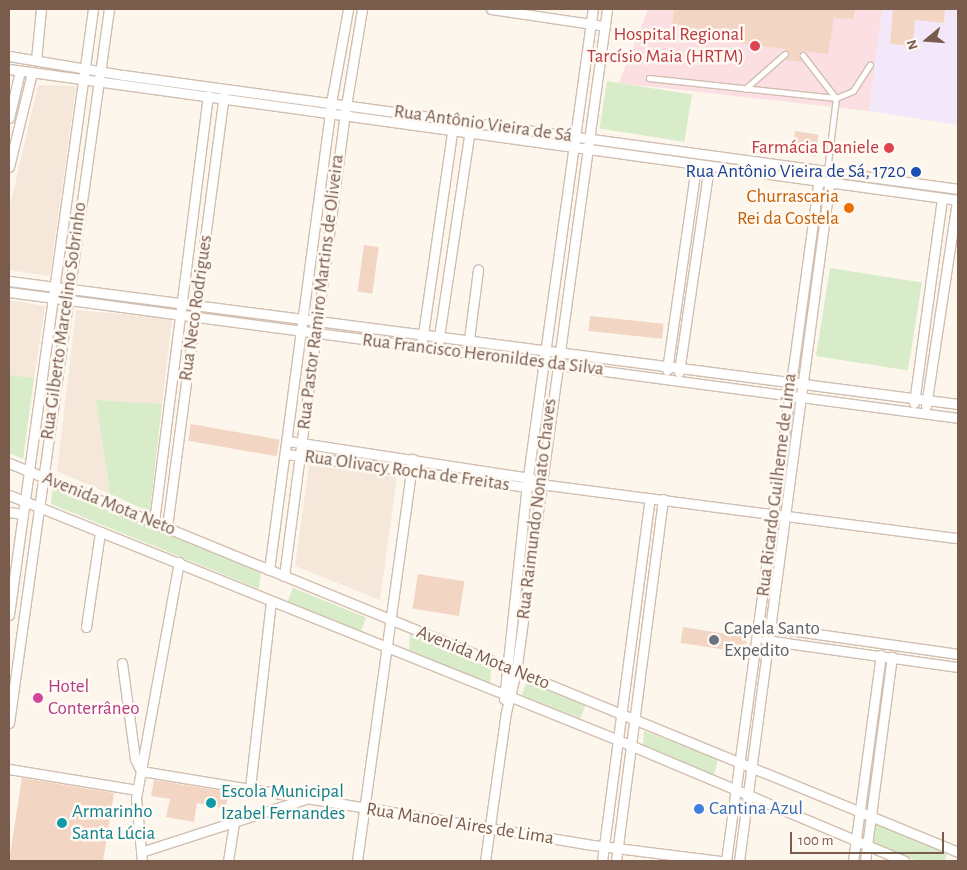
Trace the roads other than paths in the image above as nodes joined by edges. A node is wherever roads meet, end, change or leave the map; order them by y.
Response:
1 (41, 9) edge
2 (93, 9) edge
3 (109, 9) edge
4 (348, 9) edge
5 (362, 9) edge
6 (491, 9) edge
7 (593, 9) edge
8 (607, 9) edge
9 (591, 24) junction
10 (605, 26) junction
11 (784, 54) dead end
12 (803, 55) dead end
13 (9, 56) edge
14 (36, 60) junction
15 (870, 66) dead end
16 (9, 69) edge
17 (84, 70) junction
18 (20, 71) junction
19 (98, 72) junction
20 (32, 73) junction
21 (649, 78) dead end
22 (83, 80) junction
23 (97, 82) junction
24 (209, 87) junction
25 (225, 89) junction
26 (745, 89) junction
27 (836, 98) junction
28 (208, 99) junction
29 (224, 101) junction
30 (332, 103) junction
31 (346, 105) junction
32 (330, 116) junction
33 (9, 118) edge
34 (344, 118) junction
35 (452, 133) junction
36 (469, 135) junction
37 (575, 136) junction
38 (587, 138) junction
39 (573, 149) junction
40 (586, 150) junction
41 (696, 165) junction
42 (9, 167) edge
43 (709, 167) junction
44 (827, 171) junction
45 (816, 181) junction
46 (831, 183) junction
47 (197, 186) junction
48 (212, 188) junction
49 (958, 189) edge
50 (942, 198) junction
51 (957, 200) edge
52 (682, 259) junction
53 (695, 262) junction
54 (478, 270) dead end
55 (9, 281) edge
56 (54, 288) junction
57 (68, 290) junction
58 (9, 292) edge
59 (53, 298) junction
60 (67, 300) junction
61 (182, 303) junction
62 (196, 304) junction
63 (181, 314) junction
64 (195, 316) junction
65 (302, 317) junction
66 (318, 319) junction
67 (300, 332) junction
68 (424, 333) junction
69 (316, 334) junction
70 (440, 335) junction
71 (469, 339) junction
72 (421, 348) junction
73 (545, 349) junction
74 (437, 350) junction
75 (558, 351) junction
76 (544, 363) junction
77 (556, 365) junction
78 (668, 365) junction
79 (679, 367) junction
80 (666, 378) junction
81 (677, 380) junction
82 (790, 382) junction
83 (804, 384) junction
84 (788, 395) junction
85 (802, 397) junction
86 (914, 398) junction
87 (927, 400) junction
88 (958, 404) edge
89 (913, 412) junction
90 (926, 413) junction
91 (958, 418) edge
92 (288, 441) junction
93 (302, 442) junction
94 (286, 454) junction
95 (378, 454) junction
96 (300, 456) junction
97 (413, 459) junction
98 (9, 463) edge
99 (376, 466) junction
100 (411, 471) junction
101 (29, 472) junction
102 (528, 476) junction
103 (43, 477) junction
104 (540, 484) junction
105 (526, 487) junction
106 (9, 495) edge
107 (650, 498) junction
108 (663, 499) junction
109 (24, 502) junction
110 (39, 507) junction
111 (9, 512) edge
112 (773, 513) junction
113 (23, 514) junction
114 (787, 514) junction
115 (154, 522) junction
116 (167, 527) junction
117 (100, 532) junction
118 (958, 538) edge
119 (179, 562) junction
120 (269, 570) junction
121 (518, 571) junction
122 (529, 572) junction
123 (284, 576) junction
124 (271, 601) junction
125 (762, 601) junction
126 (775, 602) junction
127 (9, 615) edge
128 (634, 619) junction
129 (390, 620) junction
130 (647, 622) junction
131 (759, 626) junction
132 (86, 627) dead end
133 (772, 628) junction
134 (758, 639) junction
135 (770, 640) junction
136 (387, 648) junction
137 (958, 654) edge
138 (881, 655) junction
139 (892, 657) junction
140 (122, 663) dead end
141 (958, 666) edge
142 (506, 667) junction
143 (516, 672) junction
144 (503, 695) junction
145 (512, 699) junction
146 (506, 712) junction
147 (621, 715) junction
148 (634, 720) junction
149 (9, 723) edge
150 (618, 740) junction
151 (631, 746) junction
152 (739, 763) junction
153 (752, 768) junction
154 (9, 769) edge
155 (141, 771) junction
156 (250, 788) junction
157 (137, 790) junction
158 (735, 792) junction
159 (748, 797) junction
160 (307, 798) junction
161 (364, 809) junction
162 (860, 812) junction
163 (871, 817) junction
164 (234, 822) junction
165 (490, 829) junction
166 (856, 842) junction
167 (867, 846) junction
168 (604, 847) junction
169 (618, 848) junction
170 (958, 852) edge
171 (142, 857) edge
172 (228, 861) edge
173 (357, 861) edge
174 (485, 861) edge
175 (602, 861) edge
176 (616, 861) edge
177 (720, 861) edge
178 (726, 861) edge
179 (739, 861) edge
180 (853, 861) edge
181 (865, 861) edge
182 (904, 861) edge

1 - 14 street
2 - 17 street, Rua Gilberto Marcelino Sobrinho
3 - 19 street, Rua Gilberto Marcelino Sobrinho
4 - 30 street, Rua Pastor Ramiro Martins de Oliveira
5 - 31 street, Rua Pastor Ramiro Martins de Oliveira
6 - 9 street
7 - 9 street, Rua Raimundo Nonato Chaves
8 - 10 street, Rua Raimundo Nonato Chaves
9 - 10 street
9 - 37 street, Rua Raimundo Nonato Chaves
10 - 38 street, Rua Raimundo Nonato Chaves
11 - 26 lane
12 - 27 lane
13 - 14 street, Rua Antônio Vieira de Sá
14 - 17 street, Rua Antônio Vieira de Sá
15 - 27 lane
16 - 18 street, Rua Antônio Vieira de Sá
17 - 19 street, Rua Antônio Vieira de Sá
17 - 22 street, Rua Gilberto Marcelino Sobrinho
18 - 20 street, Rua Antônio Vieira de Sá
18 - 33 street
19 - 23 street, Rua Gilberto Marcelino Sobrinho
19 - 24 street, Rua Antônio Vieira de Sá
20 - 22 street, Rua Antônio Vieira de Sá
20 - 42 street
21 - 26 lane
22 - 23 street, Rua Antônio Vieira de Sá
22 - 56 street, Rua Gilberto Marcelino Sobrinho
23 - 28 street, Rua Antônio Vieira de Sá
23 - 57 street, Rua Gilberto Marcelino Sobrinho
24 - 25 street, Rua Antônio Vieira de Sá
24 - 28 street, Rua Neco Rodrigues
25 - 29 street, Rua Neco Rodrigues
25 - 30 street, Rua Antônio Vieira de Sá
26 - 27 lane
27 - 44 lane, Rua Ricardo Guilheme de Lima
28 - 29 street, Rua Antônio Vieira de Sá
28 - 47 street, Rua Neco Rodrigues
29 - 32 street, Rua Antônio Vieira de Sá
29 - 48 street, Rua Neco Rodrigues
30 - 31 street, Rua Antônio Vieira de Sá
30 - 32 street, Rua Pastor Ramiro Martins de Oliveira
31 - 34 street, Rua Pastor Ramiro Martins de Oliveira
31 - 37 street, Rua Antônio Vieira de Sá
32 - 34 street, Rua Antônio Vieira de Sá
32 - 65 street, Rua Pastor Ramiro Martins de Oliveira
34 - 35 street, Rua Antônio Vieira de Sá
34 - 66 street, Rua Pastor Ramiro Martins de Oliveira
35 - 36 street, Rua Antônio Vieira de Sá
35 - 68 street
36 - 39 street, Rua Antônio Vieira de Sá
36 - 70 street
37 - 38 street, Rua Antônio Vieira de Sá
37 - 39 street, Rua Raimundo Nonato Chaves
38 - 40 street, Rua Raimundo Nonato Chaves
38 - 44 street, Rua Antônio Vieira de Sá
39 - 40 street, Rua Antônio Vieira de Sá
39 - 73 street, Rua Raimundo Nonato Chaves
40 - 41 street, Rua Antônio Vieira de Sá
40 - 75 street, Rua Raimundo Nonato Chaves
41 - 43 street, Rua Antônio Vieira de Sá
41 - 52 street
43 - 45 street, Rua Antônio Vieira de Sá
43 - 53 street
44 - 45 street
44 - 46 street, Rua Ricardo Guilheme de Lima
44 - 49 street, Rua Antônio Vieira de Sá
45 - 46 street, Rua Antônio Vieira de Sá
45 - 82 street, Rua Ricardo Guilheme de Lima
46 - 50 street, Rua Antônio Vieira de Sá
46 - 83 street, Rua Ricardo Guilheme de Lima
47 - 48 street
47 - 61 street, Rua Neco Rodrigues
48 - 62 street, Rua Neco Rodrigues
50 - 51 street, Rua Antônio Vieira de Sá
50 - 86 street
51 - 87 street
52 - 53 street
52 - 78 street
53 - 79 street
54 - 71 street
55 - 56 street, Rua Francisco Heronildes da Silva
56 - 57 street, Rua Francisco Heronildes da Silva
56 - 59 street, Rua Gilberto Marcelino Sobrinho
57 - 60 street, Rua Gilberto Marcelino Sobrinho
57 - 61 street, Rua Francisco Heronildes da Silva
58 - 59 street, Rua Francisco Heronildes da Silva
59 - 60 street, Rua Francisco Heronildes da Silva
59 - 101 street, Rua Gilberto Marcelino Sobrinho
60 - 63 street, Rua Francisco Heronildes da Silva
60 - 103 street, Rua Gilberto Marcelino Sobrinho
61 - 62 street, Rua Francisco Heronildes da Silva
61 - 63 street, Rua Neco Rodrigues
62 - 64 street, Rua Neco Rodrigues
62 - 65 street, Rua Francisco Heronildes da Silva
63 - 64 street, Rua Francisco Heronildes da Silva
63 - 115 street, Rua Neco Rodrigues
64 - 67 street, Rua Francisco Heronildes da Silva
64 - 116 street, Rua Neco Rodrigues
65 - 66 street, Rua Francisco Heronildes da Silva
65 - 67 street, Rua Pastor Ramiro Martins de Oliveira
66 - 68 street, Rua Francisco Heronildes da Silva
66 - 69 street, Rua Pastor Ramiro Martins de Oliveira
67 - 69 street, Rua Francisco Heronildes da Silva
67 - 92 street, Rua Pastor Ramiro Martins de Oliveira
68 - 70 street, Rua Francisco Heronildes da Silva
68 - 72 street
69 - 72 street, Rua Francisco Heronildes da Silva
69 - 93 street, Rua Pastor Ramiro Martins de Oliveira
70 - 71 street, Rua Francisco Heronildes da Silva
70 - 74 street
71 - 73 street, Rua Francisco Heronildes da Silva
72 - 74 street, Rua Francisco Heronildes da Silva
73 - 75 street, Rua Francisco Heronildes da Silva
73 - 76 street, Rua Raimundo Nonato Chaves
74 - 76 street, Rua Francisco Heronildes da Silva
75 - 77 street, Rua Raimundo Nonato Chaves
75 - 78 street, Rua Francisco Heronildes da Silva
76 - 77 street, Rua Francisco Heronildes da Silva
76 - 102 street, Rua Raimundo Nonato Chaves
77 - 80 street, Rua Francisco Heronildes da Silva
77 - 104 street, Rua Raimundo Nonato Chaves
78 - 79 street, Rua Francisco Heronildes da Silva
78 - 80 street
79 - 81 street
79 - 82 street, Rua Francisco Heronildes da Silva
80 - 81 street, Rua Francisco Heronildes da Silva
81 - 84 street, Rua Francisco Heronildes da Silva
82 - 83 street, Rua Francisco Heronildes da Silva
82 - 84 street, Rua Ricardo Guilheme de Lima
83 - 85 street, Rua Ricardo Guilheme de Lima
83 - 86 street, Rua Francisco Heronildes da Silva
84 - 85 street, Rua Francisco Heronildes da Silva
84 - 112 street, Rua Ricardo Guilheme de Lima
85 - 89 street, Rua Francisco Heronildes da Silva
85 - 114 street, Rua Ricardo Guilheme de Lima
86 - 87 street, Rua Francisco Heronildes da Silva
86 - 89 street
87 - 88 street, Rua Francisco Heronildes da Silva
87 - 90 street
89 - 90 street, Rua Francisco Heronildes da Silva
90 - 91 street, Rua Francisco Heronildes da Silva
92 - 93 street, Rua Olivacy Rocha de Freitas
92 - 94 street, Rua Pastor Ramiro Martins de Oliveira
93 - 95 street, Rua Olivacy Rocha de Freitas
93 - 96 street, Rua Pastor Ramiro Martins de Oliveira
94 - 96 street, Rua Olivacy Rocha de Freitas
94 - 120 street, Rua Pastor Ramiro Martins de Oliveira
95 - 97 street, Rua Olivacy Rocha de Freitas
95 - 99 street
96 - 99 street, Rua Olivacy Rocha de Freitas
96 - 123 street, Rua Pastor Ramiro Martins de Oliveira
97 - 100 street
97 - 102 street, Rua Olivacy Rocha de Freitas
98 - 101 street, Avenida Mota Neto
99 - 100 street, Rua Olivacy Rocha de Freitas
100 - 105 street, Rua Olivacy Rocha de Freitas
100 - 129 street
101 - 103 street, Avenida Mota Neto
101 - 109 street, Rua Gilberto Marcelino Sobrinho
102 - 104 street, Rua Olivacy Rocha de Freitas
102 - 105 street, Rua Raimundo Nonato Chaves
103 - 110 street, Rua Gilberto Marcelino Sobrinho
103 - 115 street, Avenida Mota Neto
104 - 105 street, Rua Olivacy Rocha de Freitas
104 - 107 street
104 - 122 street, Rua Raimundo Nonato Chaves
105 - 121 street, Rua Raimundo Nonato Chaves
106 - 109 street, Avenida Mota Neto
107 - 108 street
107 - 128 street
108 - 112 street
108 - 130 street
109 - 110 street, Avenida Mota Neto
109 - 113 street, Rua Gilberto Marcelino Sobrinho
110 - 117 street, Avenida Mota Neto
110 - 149 street, Rua Gilberto Marcelino Sobrinho
111 - 113 street
112 - 114 street
112 - 125 street, Rua Ricardo Guilheme de Lima
113 - 127 street, Rua Gilberto Marcelino Sobrinho
114 - 118 street
114 - 126 street, Rua Ricardo Guilheme de Lima
115 - 116 street, Avenida Mota Neto
116 - 120 street, Avenida Mota Neto
117 - 119 street, Avenida Mota Neto
117 - 132 street
119 - 124 street, Avenida Mota Neto
119 - 155 street
120 - 123 street, Avenida Mota Neto
121 - 122 street
121 - 142 street, Rua Raimundo Nonato Chaves
122 - 143 street, Rua Raimundo Nonato Chaves
123 - 129 street, Avenida Mota Neto
124 - 136 street, Avenida Mota Neto
124 - 156 street
125 - 126 street
125 - 131 street, Rua Ricardo Guilheme de Lima
126 - 133 street, Rua Ricardo Guilheme de Lima
128 - 130 street
128 - 147 street
129 - 136 street
129 - 142 street, Avenida Mota Neto
130 - 148 street
131 - 133 street
131 - 134 street, Rua Ricardo Guilheme de Lima
133 - 135 street, Rua Ricardo Guilheme de Lima
133 - 137 street
134 - 135 street
134 - 152 street, Rua Ricardo Guilheme de Lima
135 - 138 street
135 - 153 street, Rua Ricardo Guilheme de Lima
136 - 144 street, Avenida Mota Neto
136 - 161 street
138 - 139 street
138 - 162 street
139 - 141 street
139 - 163 street
140 - 155 street
142 - 143 street, Avenida Mota Neto
142 - 144 street, Rua Raimundo Nonato Chaves
143 - 145 street, Rua Raimundo Nonato Chaves
143 - 147 street, Avenida Mota Neto
144 - 145 street, Avenida Mota Neto
144 - 146 street, Rua Raimundo Nonato Chaves
145 - 146 street, Rua Raimundo Nonato Chaves
145 - 150 street, Avenida Mota Neto
146 - 165 street, Rua Raimundo Nonato Chaves
147 - 148 street, Avenida Mota Neto
147 - 150 street
148 - 151 street
148 - 152 street, Avenida Mota Neto
150 - 151 street, Avenida Mota Neto
150 - 168 street
151 - 158 street, Avenida Mota Neto
151 - 169 street
152 - 153 street, Avenida Mota Neto
152 - 158 street, Rua Ricardo Guilheme de Lima
153 - 159 street, Rua Ricardo Guilheme de Lima
153 - 162 street, Avenida Mota Neto
154 - 157 street
155 - 156 street, Rua Manoel Aires de Lima
155 - 157 street
156 - 160 street, Rua Manoel Aires de Lima
157 - 171 street
158 - 159 street, Avenida Mota Neto
158 - 178 street, Rua Ricardo Guilheme de Lima
159 - 166 street, Avenida Mota Neto
159 - 179 street, Rua Ricardo Guilheme de Lima
160 - 161 street, Rua Manoel Aires de Lima
160 - 164 street
161 - 165 street, Rua Manoel Aires de Lima
161 - 173 street
162 - 163 street, Avenida Mota Neto
162 - 166 street
163 - 167 street
163 - 170 street, Avenida Mota Neto
164 - 171 street
164 - 172 street
165 - 168 street, Rua Manoel Aires de Lima
165 - 174 street, Rua Raimundo Nonato Chaves
166 - 167 street, Avenida Mota Neto
166 - 180 street
167 - 181 street
167 - 182 street, Avenida Mota Neto
168 - 169 street, Rua Manoel Aires de Lima
168 - 175 street
169 - 176 street
169 - 177 street, Rua Manoel Aires de Lima

